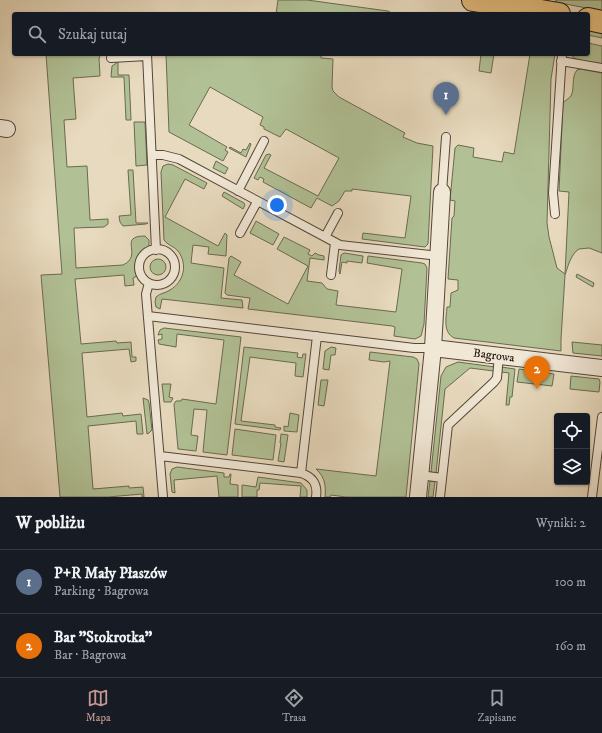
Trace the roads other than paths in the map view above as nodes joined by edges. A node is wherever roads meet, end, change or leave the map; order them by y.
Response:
1 (473, 0) edge
2 (547, 12) edge
3 (590, 19) edge
4 (602, 22) edge
5 (135, 56) edge
6 (147, 56) edge
7 (562, 57) edge
8 (111, 58) dead end
9 (602, 68) edge
10 (446, 137) dead end
11 (264, 141) dead end
12 (152, 155) junction
13 (238, 191) junction
14 (442, 192) joint
15 (257, 202) junction
16 (338, 213) dead end
17 (555, 214) dead end
18 (240, 232) dead end
19 (325, 237) junction
20 (335, 243) junction
21 (156, 250) junction
22 (439, 256) junction
23 (331, 275) dead end
24 (149, 283) junction
25 (148, 316) junction
26 (317, 336) junction
27 (433, 348) junction
28 (500, 355) junction
29 (602, 368) edge
30 (602, 417) edge
31 (160, 456) junction
32 (301, 473) junction
33 (420, 476) junction
34 (442, 478) junction
35 (163, 497) edge
36 (316, 497) edge
37 (418, 497) edge
38 (440, 497) edge
39 (592, 497) edge

1 - 2 main road
3 - 4 main road
5 - 8 lane
6 - 12 lane
7 - 9 lane
7 - 17 lane
10 - 14 lane
11 - 13 lane
12 - 13 lane
12 - 21 lane
13 - 15 lane
14 - 22 street
15 - 18 lane
15 - 19 lane
16 - 19 lane
19 - 20 lane
20 - 22 lane
20 - 23 lane
21 - 24 lane
21 - 24 lane
22 - 27 street
24 - 25 lane
25 - 26 lane
25 - 31 lane
26 - 27 lane
26 - 32 lane
27 - 28 street, Bagrowa
27 - 33 street
28 - 29 street, Bagrowa
28 - 34 lane
30 - 39 lane
31 - 32 lane
31 - 35 lane
32 - 36 lane
33 - 34 lane
33 - 37 street
34 - 38 lane

